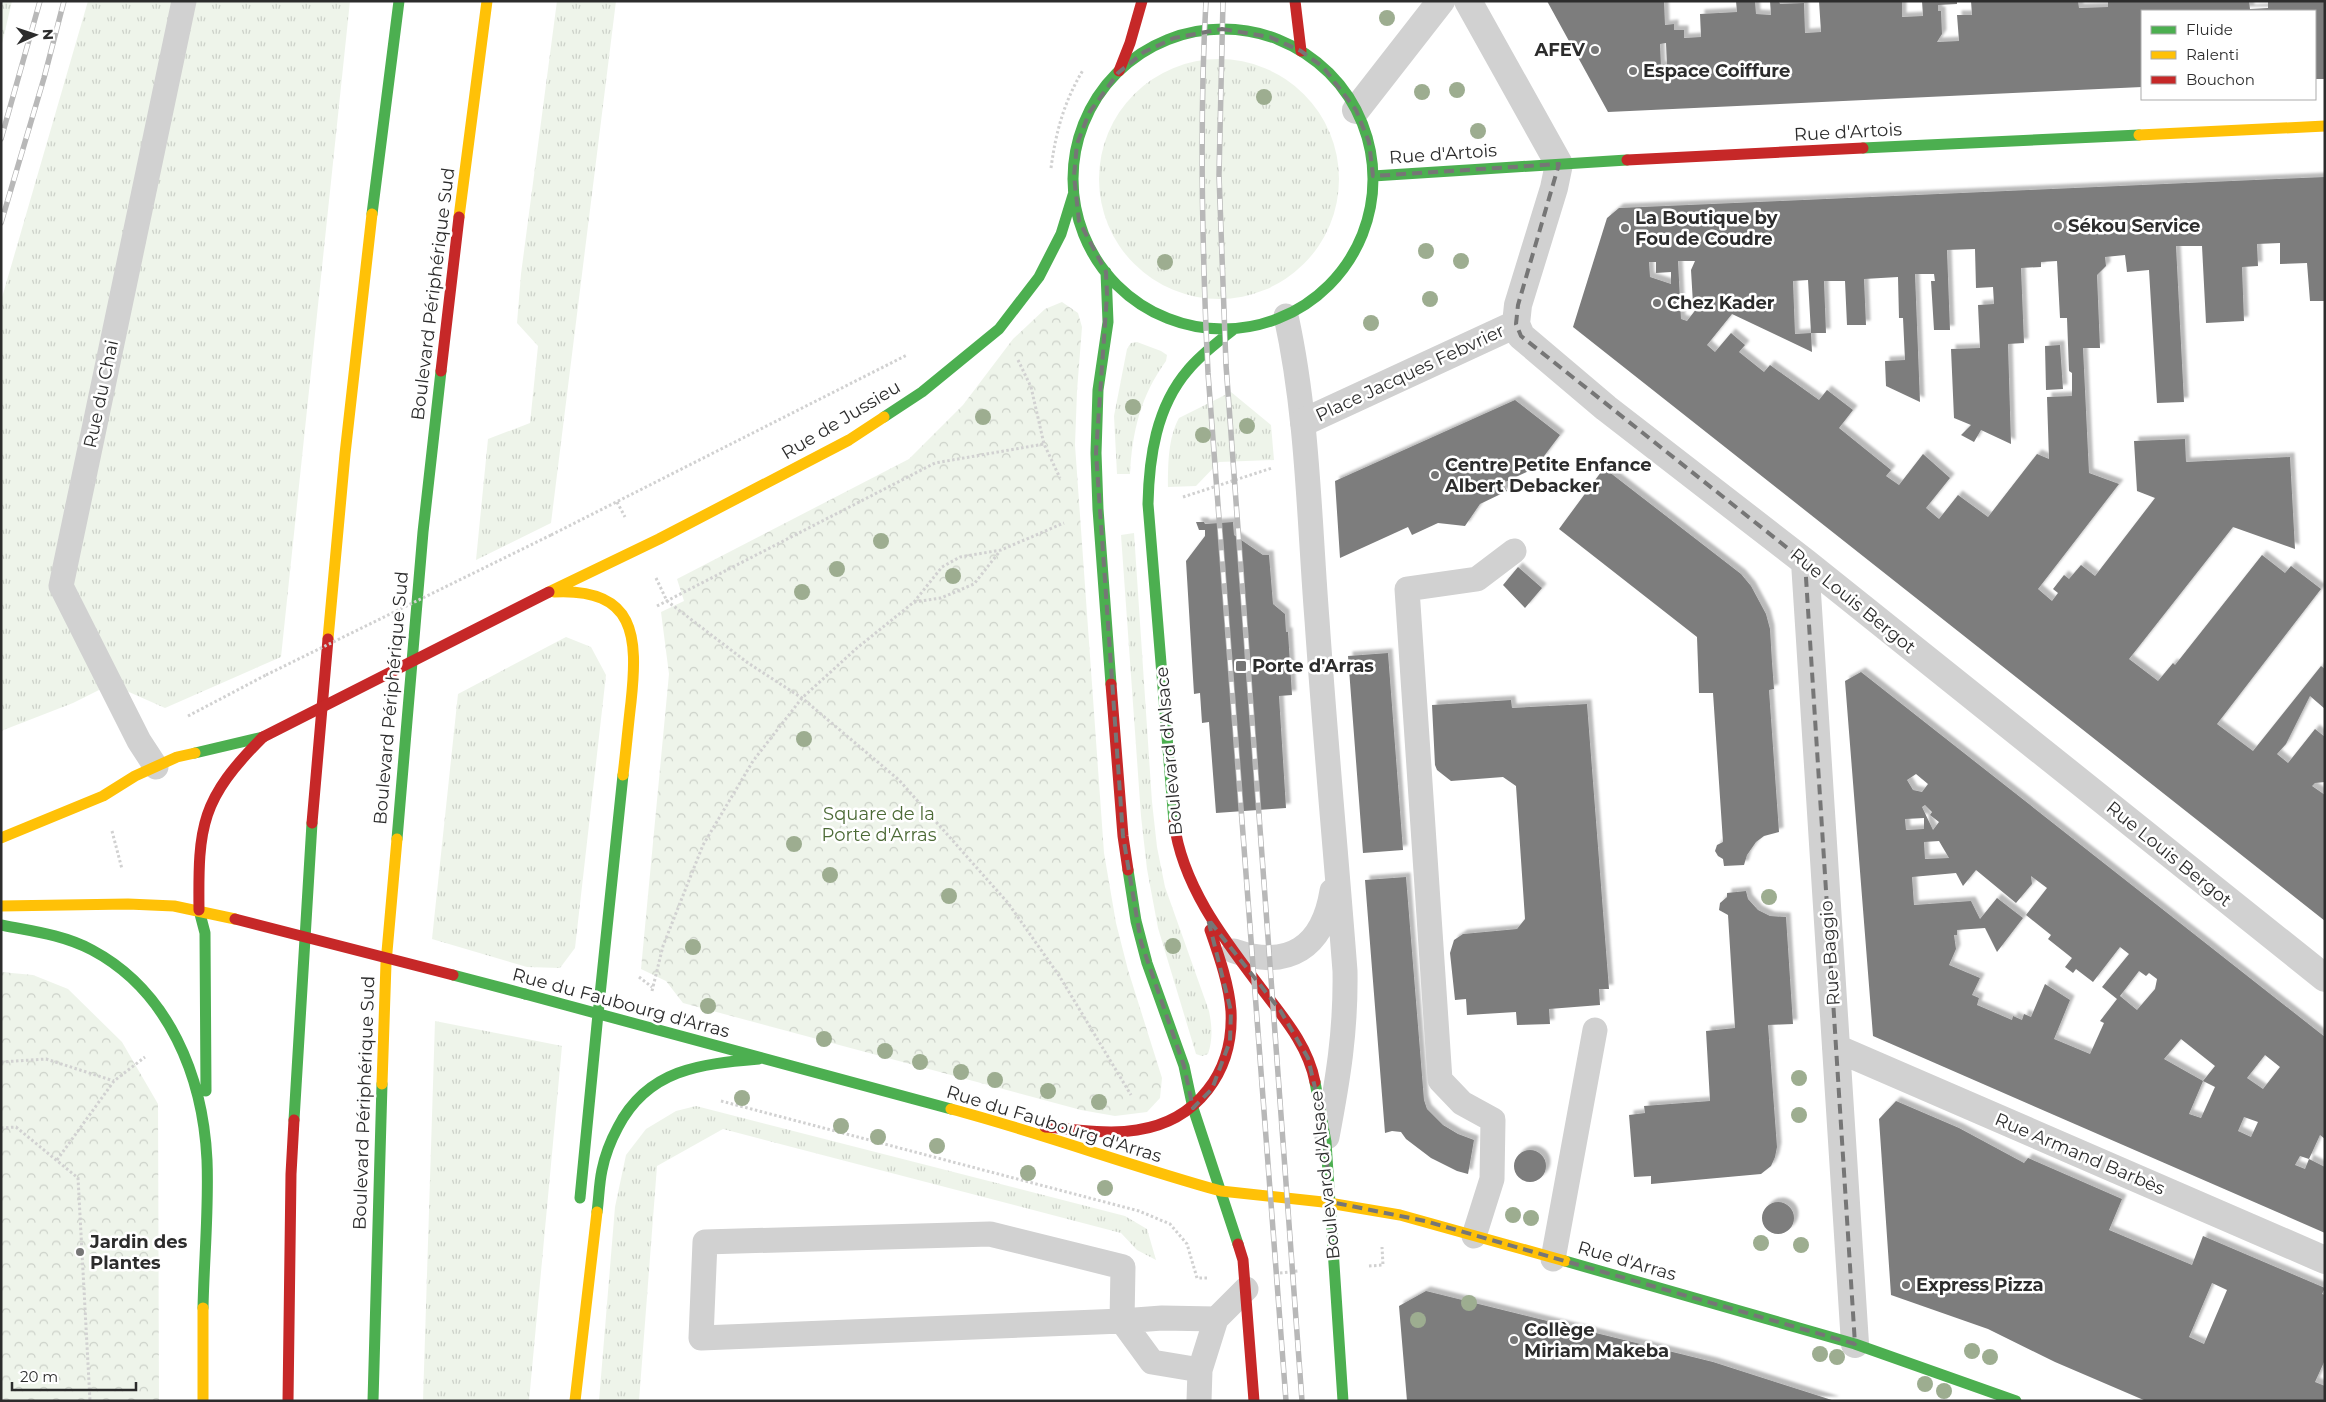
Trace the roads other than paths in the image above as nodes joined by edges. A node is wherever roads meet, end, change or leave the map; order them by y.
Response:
1 (184, 1) edge
2 (399, 1) edge
3 (487, 1) edge
4 (1142, 1) edge
5 (1295, 1) edge
6 (1441, 1) edge
7 (1468, 1) edge
8 (1301, 51) junction
9 (1118, 73) junction
10 (1356, 110) junction
11 (2325, 126) edge
12 (1559, 164) junction
13 (1373, 176) junction
14 (1074, 193) junction
15 (1106, 272) junction
16 (1286, 316) junction
17 (1516, 324) junction
18 (1234, 329) junction
19 (1304, 422) junction
20 (1514, 551) dead end
21 (1805, 562) junction
22 (549, 592) junction
23 (263, 737) junction
24 (156, 767) junction
25 (1, 838) edge
26 (1336, 869) junction
27 (1196, 891) junction
28 (1, 906) edge
29 (199, 910) junction
30 (1, 925) edge
31 (1234, 952) junction
32 (2325, 978) edge
33 (598, 1014) junction
34 (1595, 1030) dead end
35 (1836, 1048) junction
36 (759, 1058) junction
37 (1193, 1108) junction
38 (1012, 1125) junction
39 (1326, 1142) junction
40 (206, 1148) junction
41 (1221, 1191) junction
42 (1331, 1202) junction
43 (579, 1213) dead end
44 (1474, 1236) junction
45 (1553, 1258) junction
46 (2325, 1260) edge
47 (1246, 1289) junction
48 (1216, 1319) junction
49 (1122, 1321) junction
50 (1855, 1344) junction
51 (1200, 1370) junction
52 (203, 1401) edge
53 (288, 1401) edge
54 (373, 1401) edge
55 (575, 1401) edge
56 (1199, 1401) edge
57 (1254, 1401) edge
58 (1343, 1401) edge
59 (2016, 1401) edge

1 - 24 lane, Rue du Chai
2 - 53 main road
3 - 54 main road, Boulevard Périphérique Sud
4 - 9 main road
5 - 8 main road
6 - 10 street
7 - 12 street
8 - 9 main road
8 - 10 main road
9 - 14 main road
10 - 13 main road
11 - 12 main road, Rue d'Artois
12 - 13 main road, Rue d'Artois
12 - 17 street
13 - 16 main road
14 - 15 main road
14 - 22 main road, Rue de Jussieu
15 - 18 main road
15 - 37 main road
16 - 18 main road
16 - 19 lane
17 - 19 street, Place Jacques Febvrier
17 - 21 street, Rue Louis Bergot
18 - 27 main road, Boulevard d'Alsace
19 - 26 lane
20 - 44 lane
21 - 32 street, Rue Louis Bergot
21 - 35 street, Rue Baggio
22 - 23 main road, bridge
22 - 33 main road
23 - 24 main road
23 - 29 main road
24 - 25 main road
26 - 31 lane
26 - 39 lane
27 - 31 main road, Boulevard d'Alsace
27 - 37 main road
28 - 29 main road, Rue du Faubourg d'Arras
29 - 33 main road, Rue du Faubourg d'Arras, bridge
29 - 40 main road
30 - 40 main road
31 - 39 main road, Boulevard d'Alsace
33 - 36 main road, Rue du Faubourg d'Arras
33 - 43 main road
34 - 45 lane
35 - 46 street, Rue Armand Barbès
35 - 50 street, Rue Baggio
36 - 38 main road, Rue du Faubourg d'Arras
36 - 55 main road
37 - 38 main road
37 - 41 main road
38 - 41 main road, Rue du Faubourg d'Arras
39 - 42 main road, Boulevard d'Alsace
40 - 52 main road
41 - 42 main road, Rue d'Arras
41 - 47 main road
42 - 44 main road, Rue d'Arras
42 - 58 main road, Boulevard d'Alsace
44 - 45 main road, Rue d'Arras
45 - 50 main road, Rue d'Arras
47 - 48 lane
47 - 57 main road
48 - 49 lane
48 - 51 lane
49 - 49 lane
49 - 51 lane
50 - 59 main road, Rue d'Arras
51 - 56 lane

